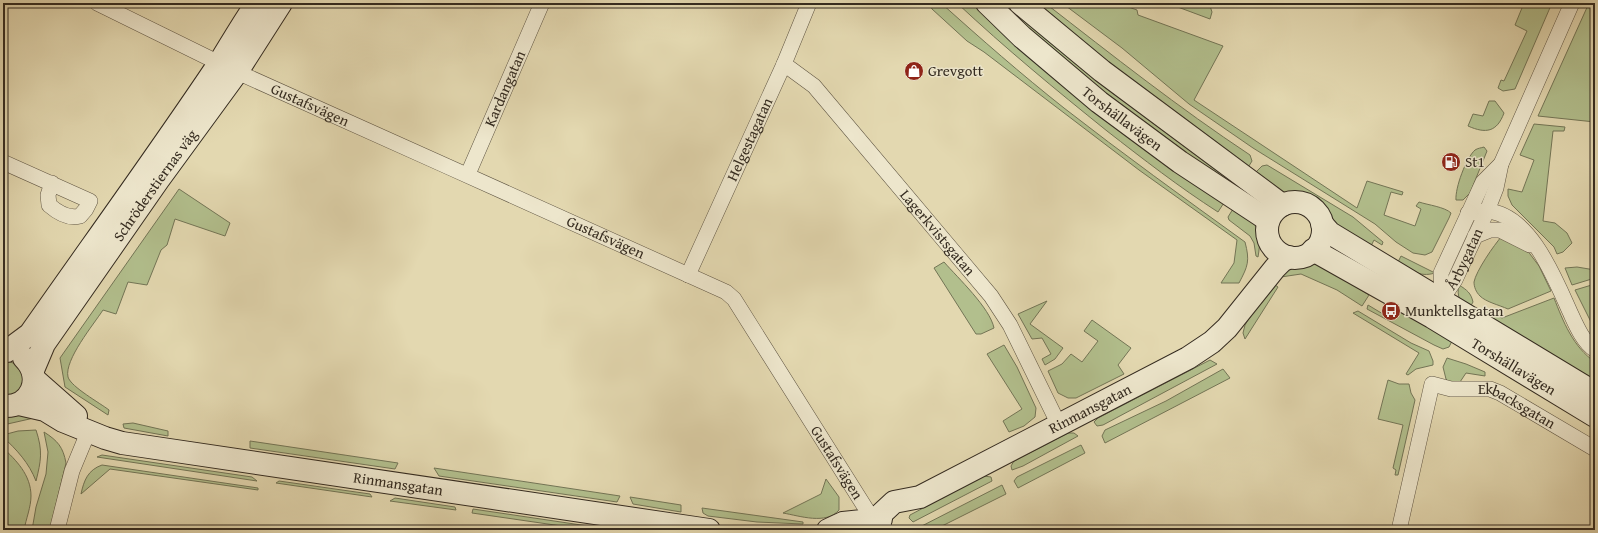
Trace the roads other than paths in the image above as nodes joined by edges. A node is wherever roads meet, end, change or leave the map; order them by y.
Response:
1 (97, 3) edge
2 (257, 3) edge
3 (281, 3) edge
4 (542, 3) edge
5 (809, 3) edge
6 (986, 3) edge
7 (1020, 3) edge
8 (1572, 3) edge
9 (784, 64) junction
10 (228, 68) junction
11 (3, 162) edge
12 (1501, 164) junction
13 (468, 174) junction
14 (52, 184) dead end
15 (1487, 211) junction
16 (1468, 213) junction
17 (1273, 220) junction
18 (1322, 224) junction
19 (1475, 236) junction
20 (1314, 250) junction
21 (1539, 250) junction
22 (1289, 257) junction
23 (688, 275) junction
24 (1247, 303) junction
25 (1437, 308) junction
26 (1595, 350) edge
27 (5, 352) edge
28 (34, 375) junction
29 (1595, 393) edge
30 (8, 407) edge
31 (1595, 416) edge
32 (1059, 425) junction
33 (89, 430) junction
34 (1595, 448) edge
35 (875, 528) edge
36 (57, 530) edge
37 (709, 530) edge
38 (828, 530) edge
39 (1399, 530) edge

1 - 10 street, Gustafsvägen
2 - 10 street, Schröderstiernas väg
3 - 10 street, Schröderstiernas väg
4 - 13 street, Kardangatan
5 - 9 street, Helgestagatan
6 - 17 street, Torshällavägen
7 - 17 street, Torshällavägen
8 - 12 street, Årbygatan
9 - 23 street, Helgestagatan
9 - 32 street, Lagerkvistsgatan
10 - 13 street, Gustafsvägen
10 - 27 street, Schröderstiernas väg
10 - 28 street, Schröderstiernas väg
11 - 14 street
12 - 15 street, Årbygatan
12 - 16 street, Årbygatan
13 - 23 street, Gustafsvägen
15 - 16 street
15 - 19 street, Årbygatan
15 - 21 street
16 - 19 street, Årbygatan
17 - 18 street
17 - 22 street
17 - 24 street, Rinmansgatan
18 - 20 street
18 - 25 street, Torshällavägen
19 - 21 street
20 - 22 street
20 - 25 street, Torshällavägen
21 - 26 street
22 - 24 street, Rinmansgatan
23 - 35 street, Gustafsvägen
24 - 32 street, Rinmansgatan
25 - 29 street, Torshällavägen
25 - 31 street, Torshällavägen
27 - 28 street, Rinmansgatan
28 - 30 street, Schröderstiernas väg
28 - 33 street, Rinmansgatan
30 - 33 street, Rinmansgatan
32 - 35 street, Rinmansgatan
33 - 36 street
33 - 37 street, Rinmansgatan
34 - 39 street, Ekbacksgatan
35 - 38 street, Rinmansgatan

